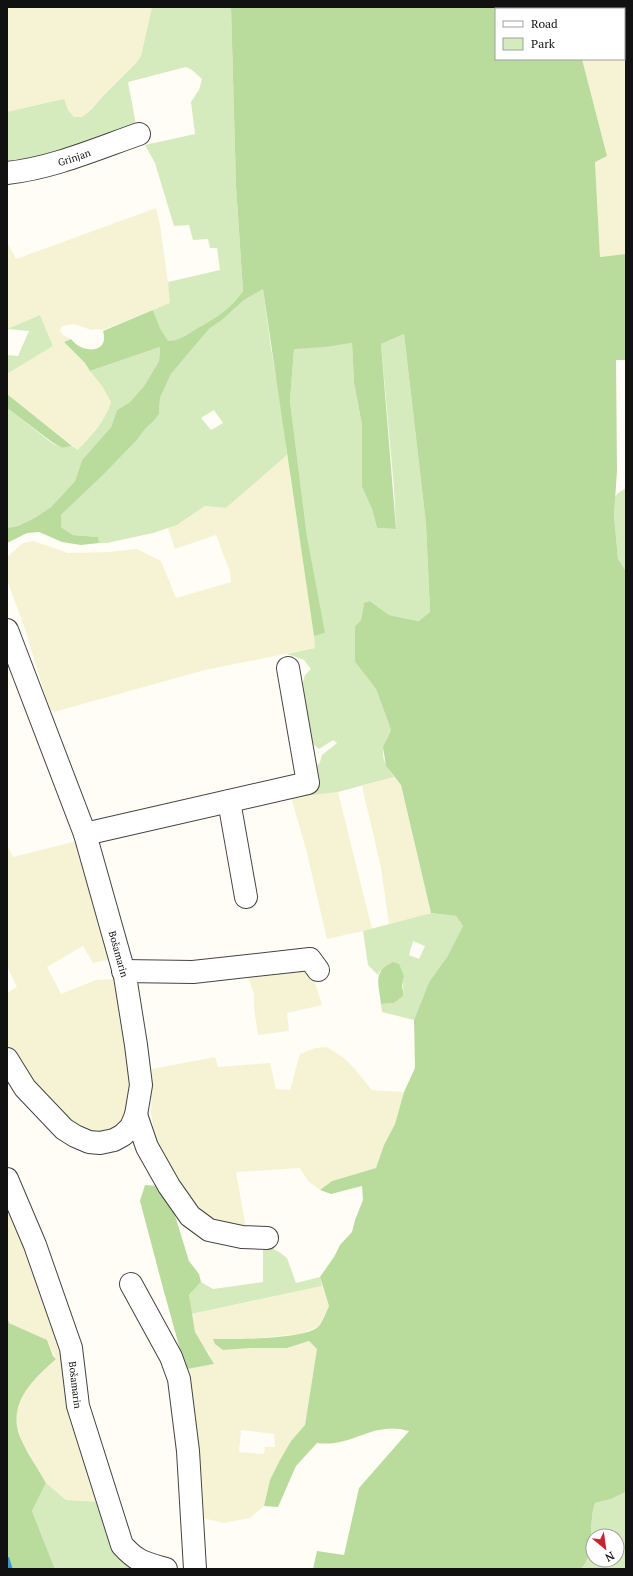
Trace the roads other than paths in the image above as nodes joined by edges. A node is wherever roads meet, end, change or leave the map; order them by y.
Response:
1 (139, 134) dead end
2 (7, 173) edge
3 (7, 630) edge
4 (288, 668) dead end
5 (229, 801) junction
6 (85, 834) junction
7 (246, 897) dead end
8 (318, 970) dead end
9 (123, 971) junction
10 (7, 1059) edge
11 (136, 1115) junction
12 (7, 1179) edge
13 (267, 1238) dead end
14 (131, 1284) dead end
15 (166, 1569) edge
16 (196, 1569) edge

1 - 2 street, Grinjan
3 - 6 street, Bošamarin
4 - 5 street
5 - 6 street
5 - 7 street
6 - 9 street, Bošamarin
8 - 9 street
9 - 11 street, Bošamarin
10 - 11 street, Bošamarin
11 - 13 street
12 - 15 street, Bošamarin
14 - 16 street

